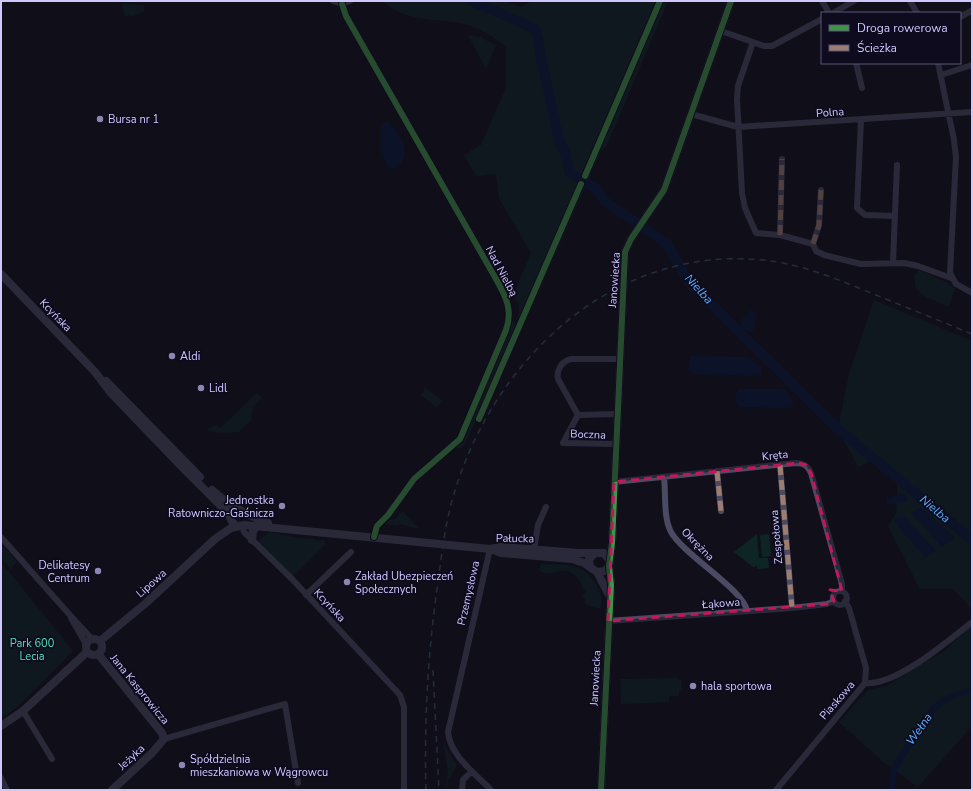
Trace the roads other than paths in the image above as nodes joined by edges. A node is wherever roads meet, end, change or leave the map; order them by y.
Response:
1 (333, 1) edge
2 (350, 1) edge
3 (731, 1) edge
4 (822, 1) edge
5 (854, 1) edge
6 (910, 1) edge
7 (342, 4) junction
8 (971, 11) dead end
9 (828, 12) edge
10 (835, 12) edge
11 (916, 12) edge
12 (961, 16) edge
13 (821, 20) edge
14 (721, 31) junction
15 (753, 42) junction
16 (856, 64) edge
17 (938, 64) edge
18 (972, 65) edge
19 (941, 74) junction
20 (862, 88) dead end
21 (972, 112) edge
22 (691, 114) junction
23 (949, 114) junction
24 (861, 120) junction
25 (738, 127) junction
26 (782, 159) dead end
27 (897, 165) dead end
28 (820, 190) dead end
29 (895, 216) junction
30 (780, 235) junction
31 (813, 244) junction
32 (893, 262) junction
33 (1, 274) edge
34 (951, 278) junction
35 (972, 293) edge
36 (620, 360) junction
37 (94, 372) junction
38 (617, 414) junction
39 (578, 415) junction
40 (616, 444) junction
41 (780, 464) junction
42 (718, 471) junction
43 (664, 477) junction
44 (614, 482) junction
45 (546, 507) dead end
46 (238, 510) junction
47 (721, 510) dead end
48 (247, 515) junction
49 (231, 518) junction
50 (241, 526) junction
51 (257, 526) junction
52 (277, 527) junction
53 (612, 536) junction
54 (1, 537) edge
55 (374, 537) junction
56 (214, 539) junction
57 (252, 540) junction
58 (490, 549) junction
59 (534, 550) junction
60 (351, 552) dead end
61 (596, 552) junction
62 (609, 563) junction
63 (593, 570) junction
64 (842, 591) junction
65 (306, 595) junction
66 (609, 595) junction
67 (834, 601) junction
68 (845, 602) junction
69 (792, 608) junction
70 (747, 612) junction
71 (608, 621) junction
72 (972, 622) edge
73 (91, 644) junction
74 (98, 654) junction
75 (865, 683) junction
76 (23, 711) junction
77 (1, 726) edge
78 (164, 739) junction
79 (52, 759) dead end
80 (472, 770) junction
81 (1, 778) edge
82 (298, 783) dead end
83 (7, 790) edge
84 (112, 790) edge
85 (404, 790) edge
86 (462, 790) edge
87 (491, 790) edge
88 (601, 790) edge
89 (776, 790) edge

1 - 7 street
2 - 7 street
3 - 14 street, Janowiecka
4 - 9 street
5 - 10 street
6 - 11 street
7 - 55 street, Nad Nielbą
8 - 12 street
13 - 15 street
14 - 15 street
14 - 22 street, Janowiecka
15 - 25 street
16 - 20 street
17 - 19 street
18 - 19 street
19 - 23 street
21 - 23 street, Polna
22 - 25 street, Polna
22 - 36 street, Janowiecka
23 - 24 street, Polna
23 - 34 street
24 - 25 street, Polna
24 - 29 street
25 - 30 street
26 - 30 street
27 - 29 street
28 - 31 street
29 - 32 street
30 - 31 street
31 - 32 street
32 - 34 street
33 - 37 street, Kcyńska
34 - 35 street
36 - 38 street, Janowiecka
36 - 39 street, Boczna
37 - 46 street, Kcyńska
37 - 49 street, Kcyńska
38 - 39 street
38 - 40 street, Janowiecka
39 - 40 street, Boczna
40 - 44 street, Janowiecka
41 - 42 street, Kręta
41 - 64 street, Kręta
41 - 69 street, Zespołowa
42 - 43 street, Kręta
42 - 47 street
43 - 44 street, Kręta
43 - 70 street, Okrężna
44 - 53 street, Janowiecka
45 - 59 street
46 - 48 street
46 - 49 street
48 - 50 street
48 - 52 street, Przemysłowa
49 - 50 street
49 - 56 street, Lipowa
50 - 51 street, Przemysłowa
50 - 56 street, Lipowa
50 - 57 street, Kcyńska
51 - 52 street, Przemysłowa
51 - 57 street
52 - 55 street, Przemysłowa
53 - 61 street
53 - 62 street, Janowiecka
54 - 73 street
55 - 58 street, Przemysłowa
56 - 73 street, Lipowa
57 - 65 street, Kcyńska
58 - 59 street, Pałucka
58 - 63 street, Pałucka
58 - 80 street, Przemysłowa
59 - 61 street, Pałucka
60 - 65 street
61 - 62 street
61 - 63 street
62 - 63 street
62 - 66 street, Janowiecka
63 - 66 street, Janowiecka
64 - 67 street
64 - 68 street
65 - 85 street, Kcyńska
66 - 71 street, Janowiecka
67 - 68 street
67 - 69 street, Łąkowa
68 - 75 street
69 - 70 street, Łąkowa
70 - 71 street, Łąkowa
71 - 88 street, Janowiecka
72 - 75 street, Piaskowa
73 - 74 street
73 - 74 street
73 - 76 street, Lipowa
74 - 78 street, Jana Kasprowicza
75 - 89 street, Piaskowa
76 - 77 street, Lipowa
76 - 79 street
78 - 82 street
78 - 84 street, Jeżyka
80 - 86 street
80 - 87 street, Przemysłowa
81 - 83 street

